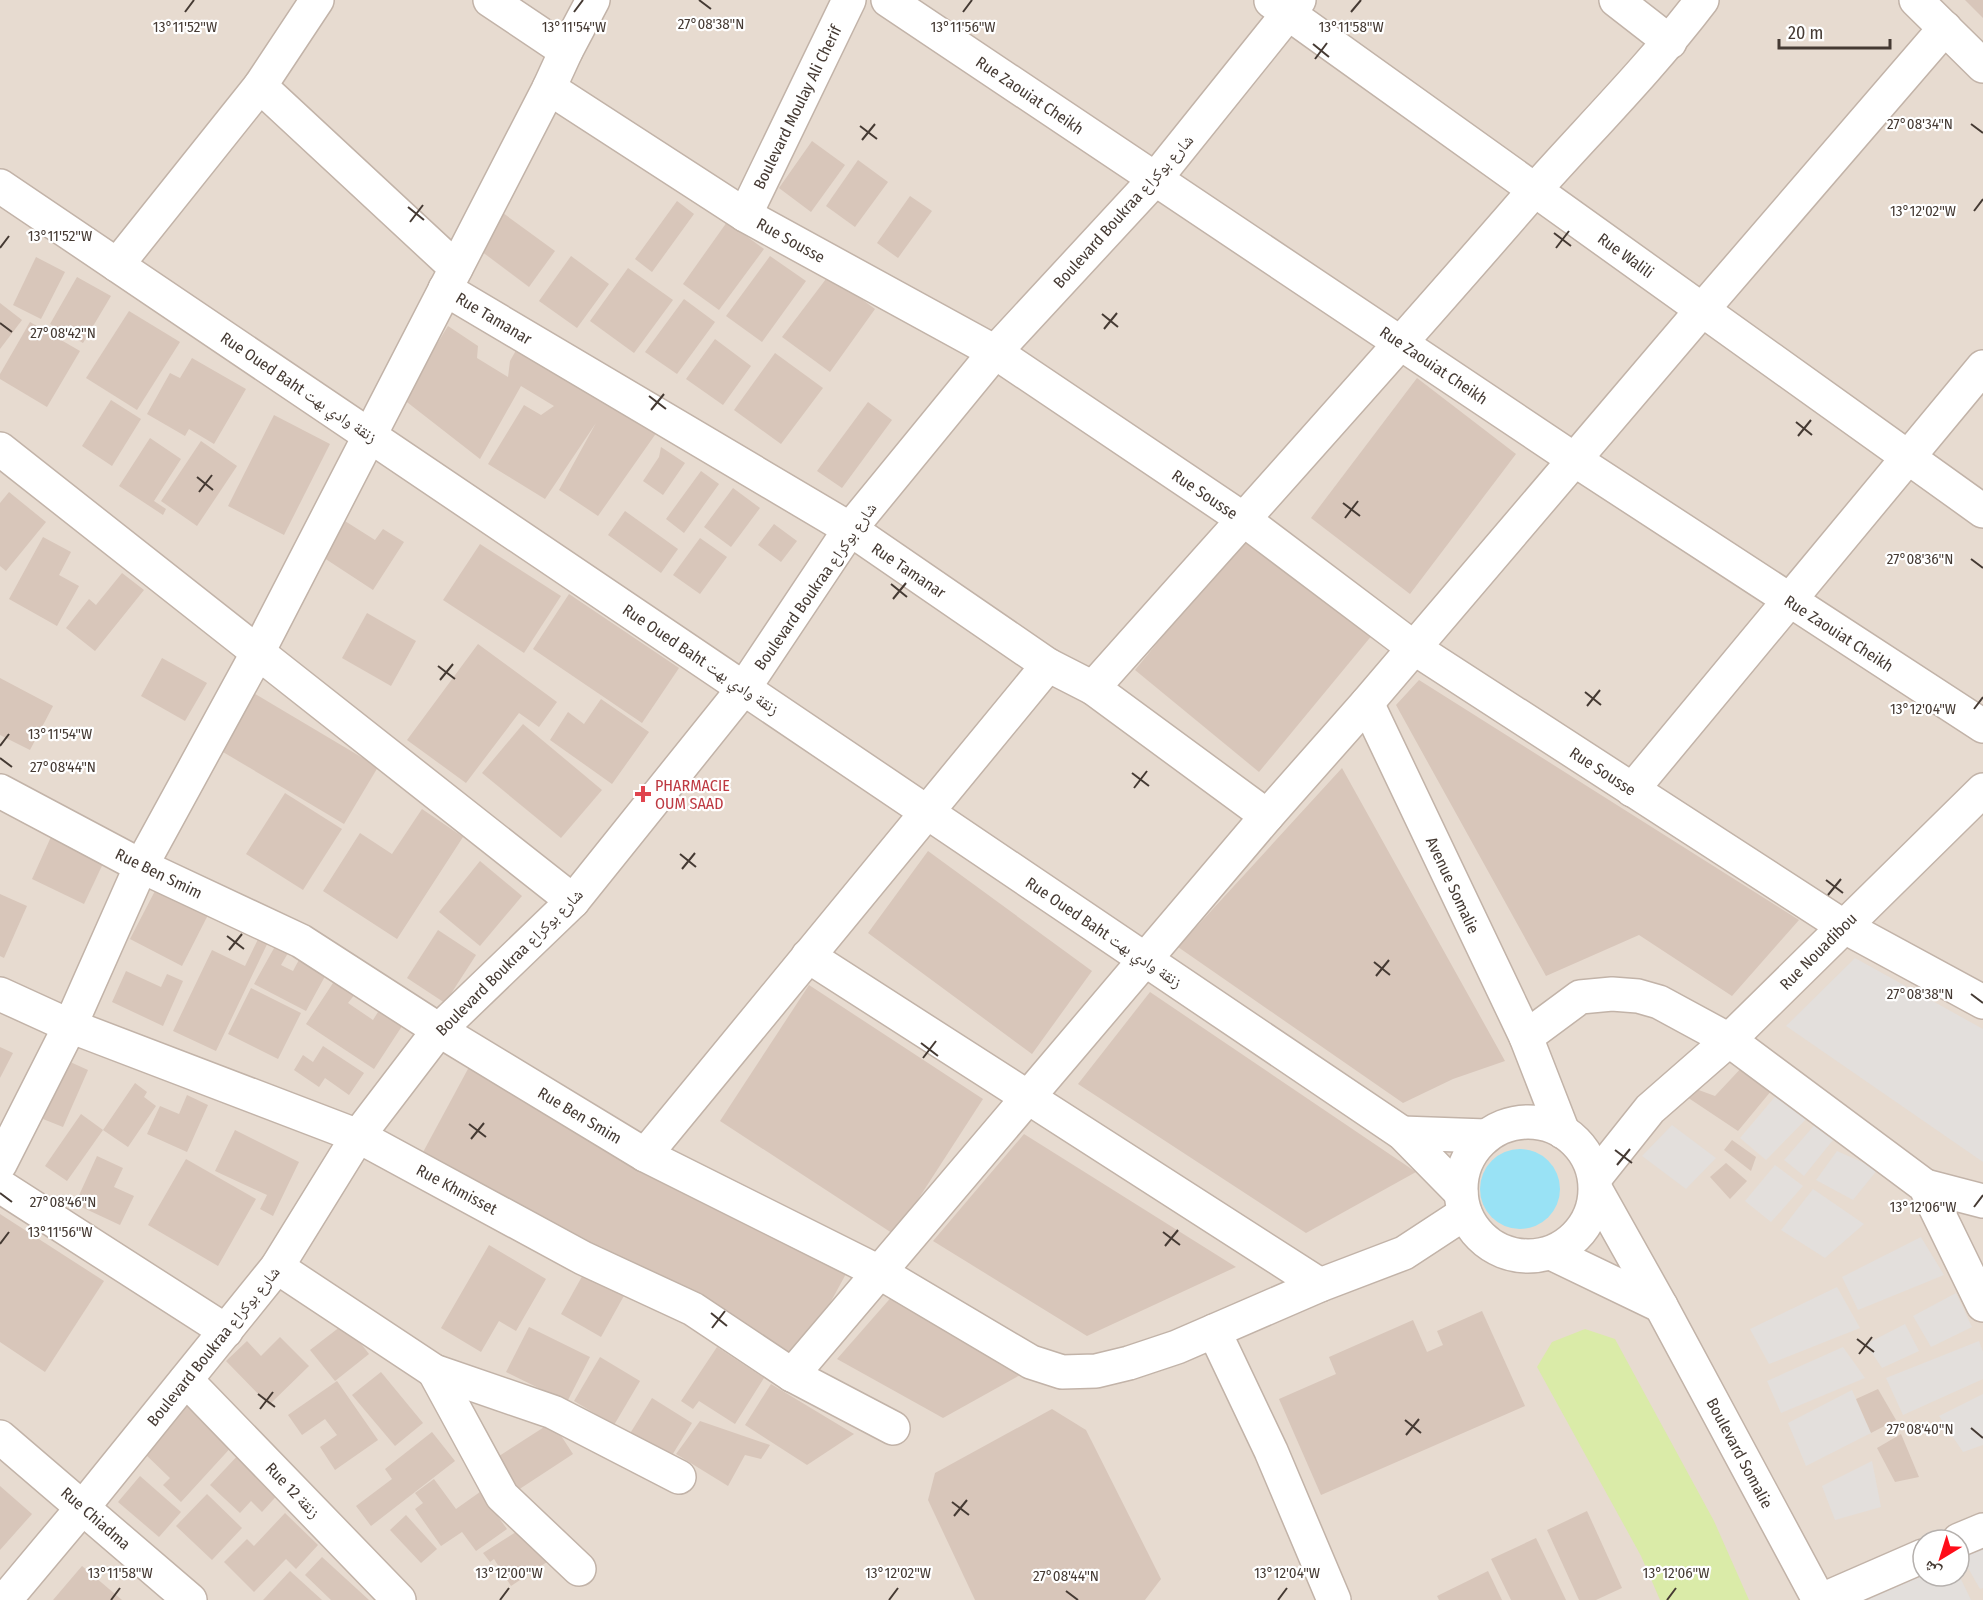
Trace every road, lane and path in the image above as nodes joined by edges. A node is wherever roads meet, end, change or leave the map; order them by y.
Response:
1 (317, 0) edge
2 (490, 0) edge
3 (593, 0) edge
4 (849, 0) edge
5 (888, 0) edge
6 (1616, 0) edge
7 (1701, 0) edge
8 (1916, 0) edge
9 (1286, 4) edge
10 (1945, 28) junction
11 (1670, 42) junction
12 (566, 51) junction
13 (1983, 66) edge
14 (261, 86) junction
15 (549, 88) junction
16 (1156, 178) junction
17 (0, 186) edge
18 (1535, 190) junction
19 (745, 215) junction
20 (117, 265) junction
21 (451, 279) junction
22 (1702, 310) junction
23 (1402, 343) junction
24 (995, 352) junction
25 (1983, 367) edge
26 (370, 436) junction
27 (0, 449) edge
28 (1907, 457) junction
29 (1575, 460) junction
30 (1983, 511) edge
31 (1243, 519) junction
32 (850, 530) junction
33 (1789, 601) junction
34 (1414, 648) junction
35 (258, 652) junction
36 (1048, 665) junction
37 (744, 688) junction
38 (1093, 688) junction
39 (1367, 703) junction
40 (1983, 726) edge
41 (1632, 790) junction
42 (1983, 790) edge
43 (0, 791) edge
44 (926, 812) junction
45 (1266, 816) junction
46 (141, 866) junction
47 (573, 901) junction
48 (1843, 926) junction
49 (808, 956) junction
50 (1145, 959) junction
51 (0, 994) edge
52 (1983, 1002) edge
53 (70, 1026) junction
54 (439, 1030) junction
55 (1526, 1037) junction
56 (1729, 1040) junction
57 (1539, 1067) junction
58 (1029, 1098) junction
59 (1650, 1109) junction
60 (1499, 1130) junction
61 (1402, 1133) junction
62 (358, 1136) junction
63 (1570, 1138) junction
64 (645, 1155) junction
65 (0, 1164) edge
66 (1595, 1184) junction
67 (0, 1186) edge
68 (1925, 1186) junction
69 (1983, 1201) edge
70 (1463, 1203) junction
71 (1491, 1245) junction
72 (1404, 1253) junction
73 (1551, 1253) junction
74 (277, 1267) junction
75 (879, 1272) junction
76 (1320, 1285) junction
77 (1983, 1305) edge
78 (1661, 1306) junction
79 (226, 1330) junction
80 (1214, 1331) junction
81 (434, 1371) junction
82 (792, 1375) junction
83 (186, 1380) junction
84 (893, 1428) dead end
85 (0, 1437) edge
86 (679, 1477) dead end
87 (83, 1507) junction
88 (1911, 1561) edge
89 (579, 1569) dead end
90 (5, 1600) edge
91 (190, 1600) edge
92 (399, 1600) edge
93 (1334, 1600) edge
94 (1821, 1600) edge

1 - 14 street
2 - 12 street
3 - 12 street
4 - 19 street, Boulevard Moulay Ali Cherif
5 - 16 street, Rue Zaouiat Cheikh
6 - 11 street
7 - 11 street
8 - 10 street
9 - 16 street, Boulevard Boukraa شارع بوكراع
9 - 18 street, Rue Walili
10 - 13 street
10 - 22 street
11 - 18 street
12 - 15 street
14 - 20 street
14 - 21 street, Rue Tamanar
15 - 19 street, Rue Sousse
15 - 21 street
16 - 23 street, Rue Zaouiat Cheikh
16 - 24 street, Boulevard Boukraa شارع بوكراع
17 - 20 street, Rue Oued Baht زنقة وادي بهت
18 - 22 street, Rue Walili
18 - 23 street
19 - 24 street, Rue Sousse
20 - 26 street, Rue Oued Baht زنقة وادي بهت
21 - 26 street
21 - 32 street, Rue Tamanar
22 - 28 street, Rue Walili
22 - 29 street
23 - 29 street, Rue Zaouiat Cheikh
23 - 31 street
24 - 31 street, Rue Sousse
24 - 32 street, Boulevard Boukraa شارع بوكراع
25 - 28 street
26 - 35 street
26 - 37 street, Rue Oued Baht زنقة وادي بهت
27 - 35 street
28 - 30 street, Rue Walili
28 - 33 street
29 - 33 street, Rue Zaouiat Cheikh
29 - 34 street
31 - 34 street, Rue Sousse
31 - 38 street
32 - 36 street, Rue Tamanar
32 - 37 street, Boulevard Boukraa شارع بوكراع
33 - 40 street, Rue Zaouiat Cheikh
33 - 41 street
34 - 39 street
34 - 41 street, Rue Sousse
35 - 46 street
35 - 47 street
36 - 38 street, Rue Tamanar
36 - 44 street
37 - 44 street, Rue Oued Baht زنقة وادي بهت
37 - 47 street, Boulevard Boukraa شارع بوكراع
38 - 45 street, Rue Tamanar
39 - 45 street
39 - 55 street, Avenue Somalie
41 - 48 street, Rue Sousse
42 - 48 street, Rue Nouadibou
43 - 46 street, Rue Ben Smim
44 - 49 street
44 - 50 street, Rue Oued Baht زنقة وادي بهت
45 - 50 street
46 - 53 street
46 - 54 street, Rue Ben Smim
47 - 54 street, Boulevard Boukraa شارع بوكراع
48 - 52 street, Rue Sousse
48 - 56 street, Rue Nouadibou
49 - 58 street
49 - 64 street
50 - 58 street
50 - 61 street, Rue Oued Baht زنقة وادي بهت
51 - 53 street, Rue Khmisset
53 - 62 street, Rue Khmisset
53 - 65 street
54 - 62 street, Boulevard Boukraa شارع بوكراع
54 - 64 street, Rue Ben Smim
55 - 56 street
55 - 57 street, Avenue Somalie
56 - 59 street, Rue Nouadibou
56 - 68 street
57 - 60 street
57 - 63 street, Avenue Somalie
58 - 75 street
58 - 76 street
59 - 63 street
59 - 66 street
60 - 61 street
60 - 63 street
60 - 70 street
61 - 70 street, Rue Oued Baht زنقة وادي بهت
62 - 74 street, Boulevard Boukraa شارع بوكراع
62 - 82 street, Rue Khmisset
63 - 66 street
64 - 75 street, Rue Ben Smim
66 - 73 street
66 - 78 street, Boulevard Somalie
67 - 79 street
68 - 69 street
68 - 77 street
70 - 71 street
70 - 72 street
71 - 72 street
71 - 73 street
72 - 76 street, Rue Ben Smim
73 - 78 street
74 - 79 street, Boulevard Boukraa شارع بوكراع
74 - 81 street
75 - 80 street, Rue Ben Smim
75 - 82 street
76 - 80 street, Rue Ben Smim
78 - 94 street, Boulevard Somalie
79 - 83 street, Boulevard Boukraa شارع بوكراع
80 - 93 street
81 - 86 street
81 - 89 street
82 - 84 street, Rue Khmisset
83 - 87 street, Boulevard Boukraa شارع بوكراع
83 - 92 street, Rue 12 زنقة
85 - 87 street, Rue Chiadma
87 - 90 street, Boulevard Boukraa شارع بوكراع
87 - 91 street, Rue Chiadma
88 - 94 street

